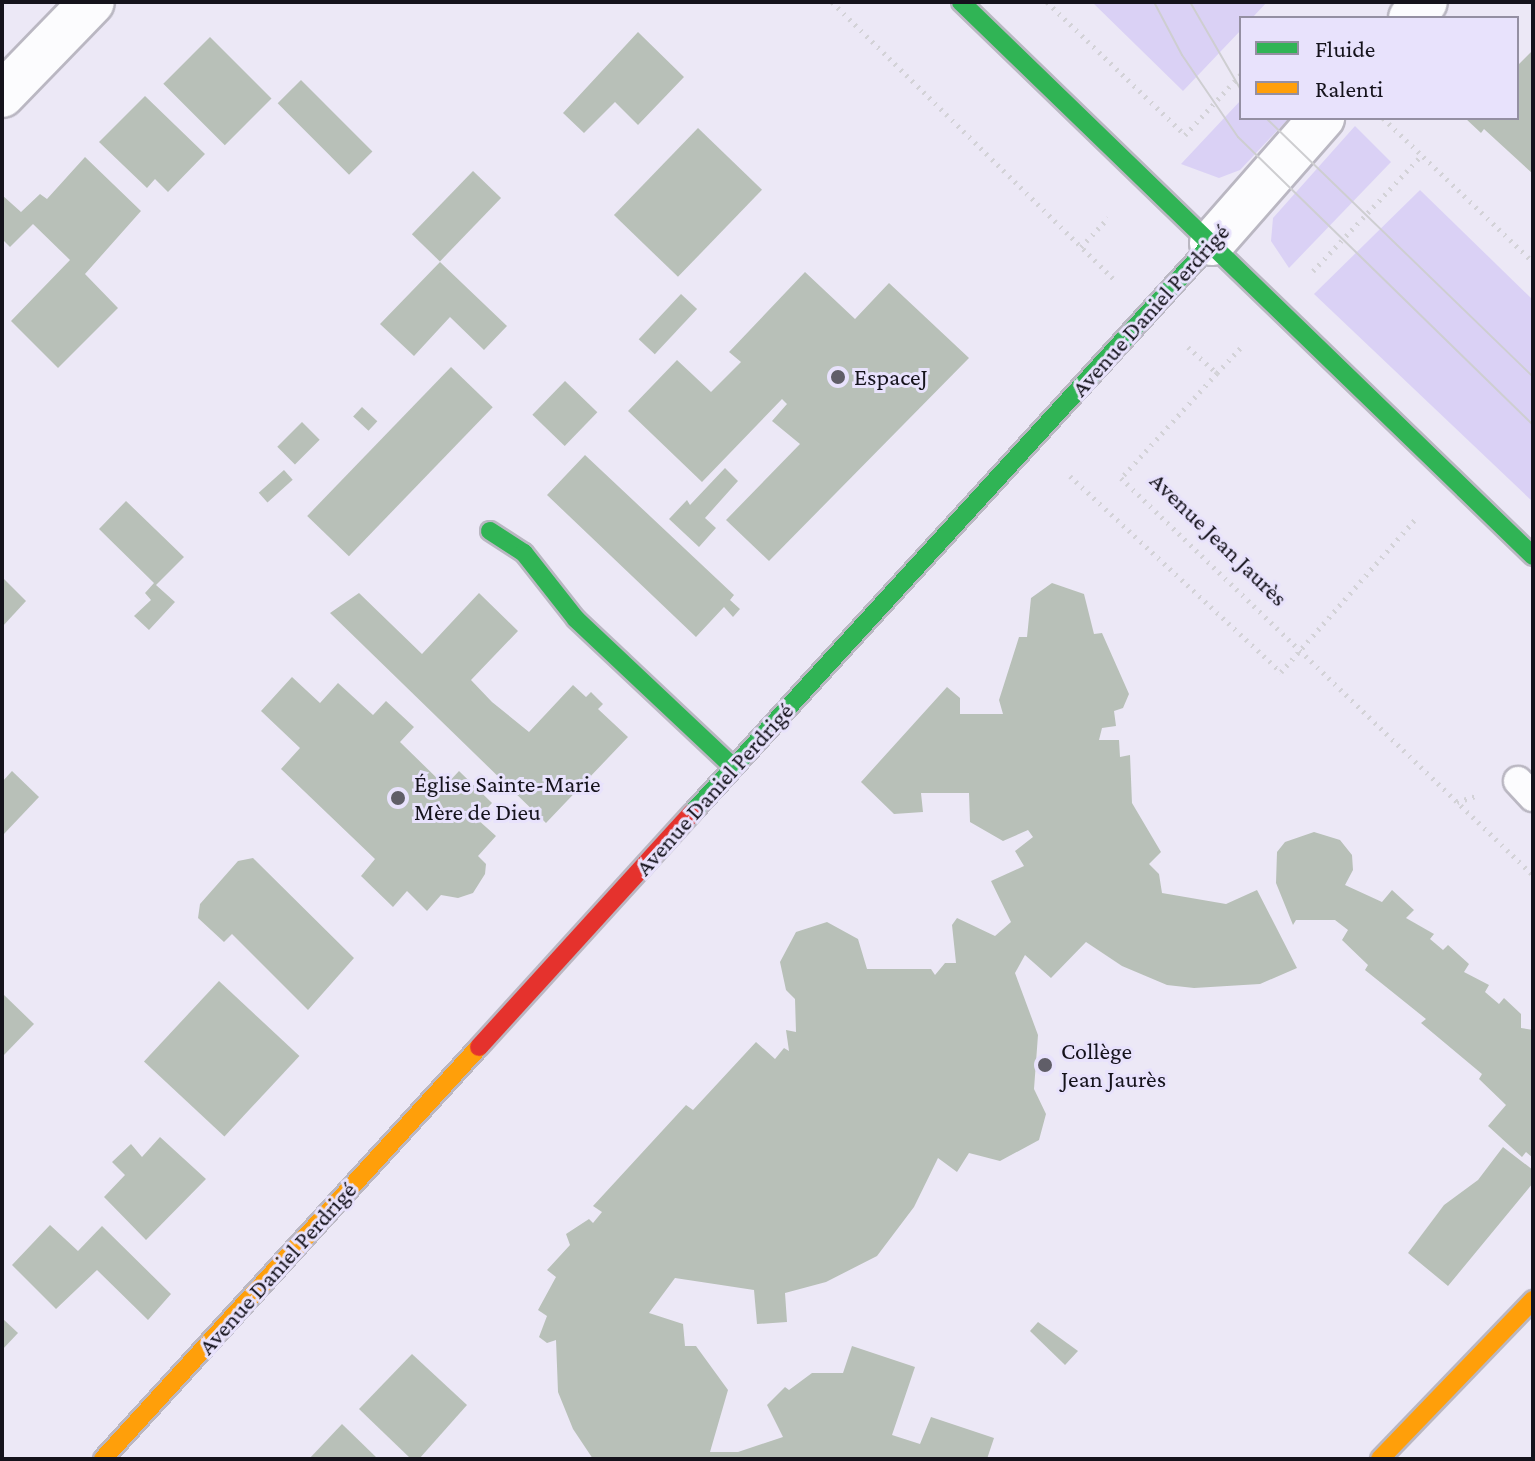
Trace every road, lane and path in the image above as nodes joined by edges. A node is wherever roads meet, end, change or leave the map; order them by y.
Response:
1 (92, 2) edge
2 (832, 2) edge
3 (1047, 2) edge
4 (980, 8) edge
5 (1239, 76) edge
6 (2, 95) edge
7 (1320, 120) edge
8 (1385, 120) edge
9 (1422, 155) junction
10 (1212, 243) junction
11 (1533, 262) edge
12 (1278, 308) junction
13 (1148, 311) junction
14 (1217, 373) junction
15 (1031, 439) junction
16 (1453, 477) junction
17 (490, 531) dead end
18 (1533, 556) edge
19 (1299, 650) junction
20 (733, 767) junction
21 (1533, 875) edge
22 (1533, 1300) edge
23 (103, 1459) edge
24 (1380, 1459) edge

1 - 6 street
2 - 13 path
3 - 5 path
4 - 10 street
7 - 10 street, Avenue Daniel Perdrigé
8 - 9 path
9 - 11 path
9 - 12 path
10 - 12 street
10 - 13 street, Avenue Daniel Perdrigé
12 - 14 path
12 - 16 street
13 - 14 path
13 - 15 street, Avenue Daniel Perdrigé
14 - 19 path, Avenue Jean Jaurès
15 - 19 path
15 - 20 street, Avenue Daniel Perdrigé
16 - 18 street
16 - 19 path
17 - 20 street
19 - 21 path, Avenue Jean Jaurès
20 - 23 street, Avenue Daniel Perdrigé
22 - 24 street

